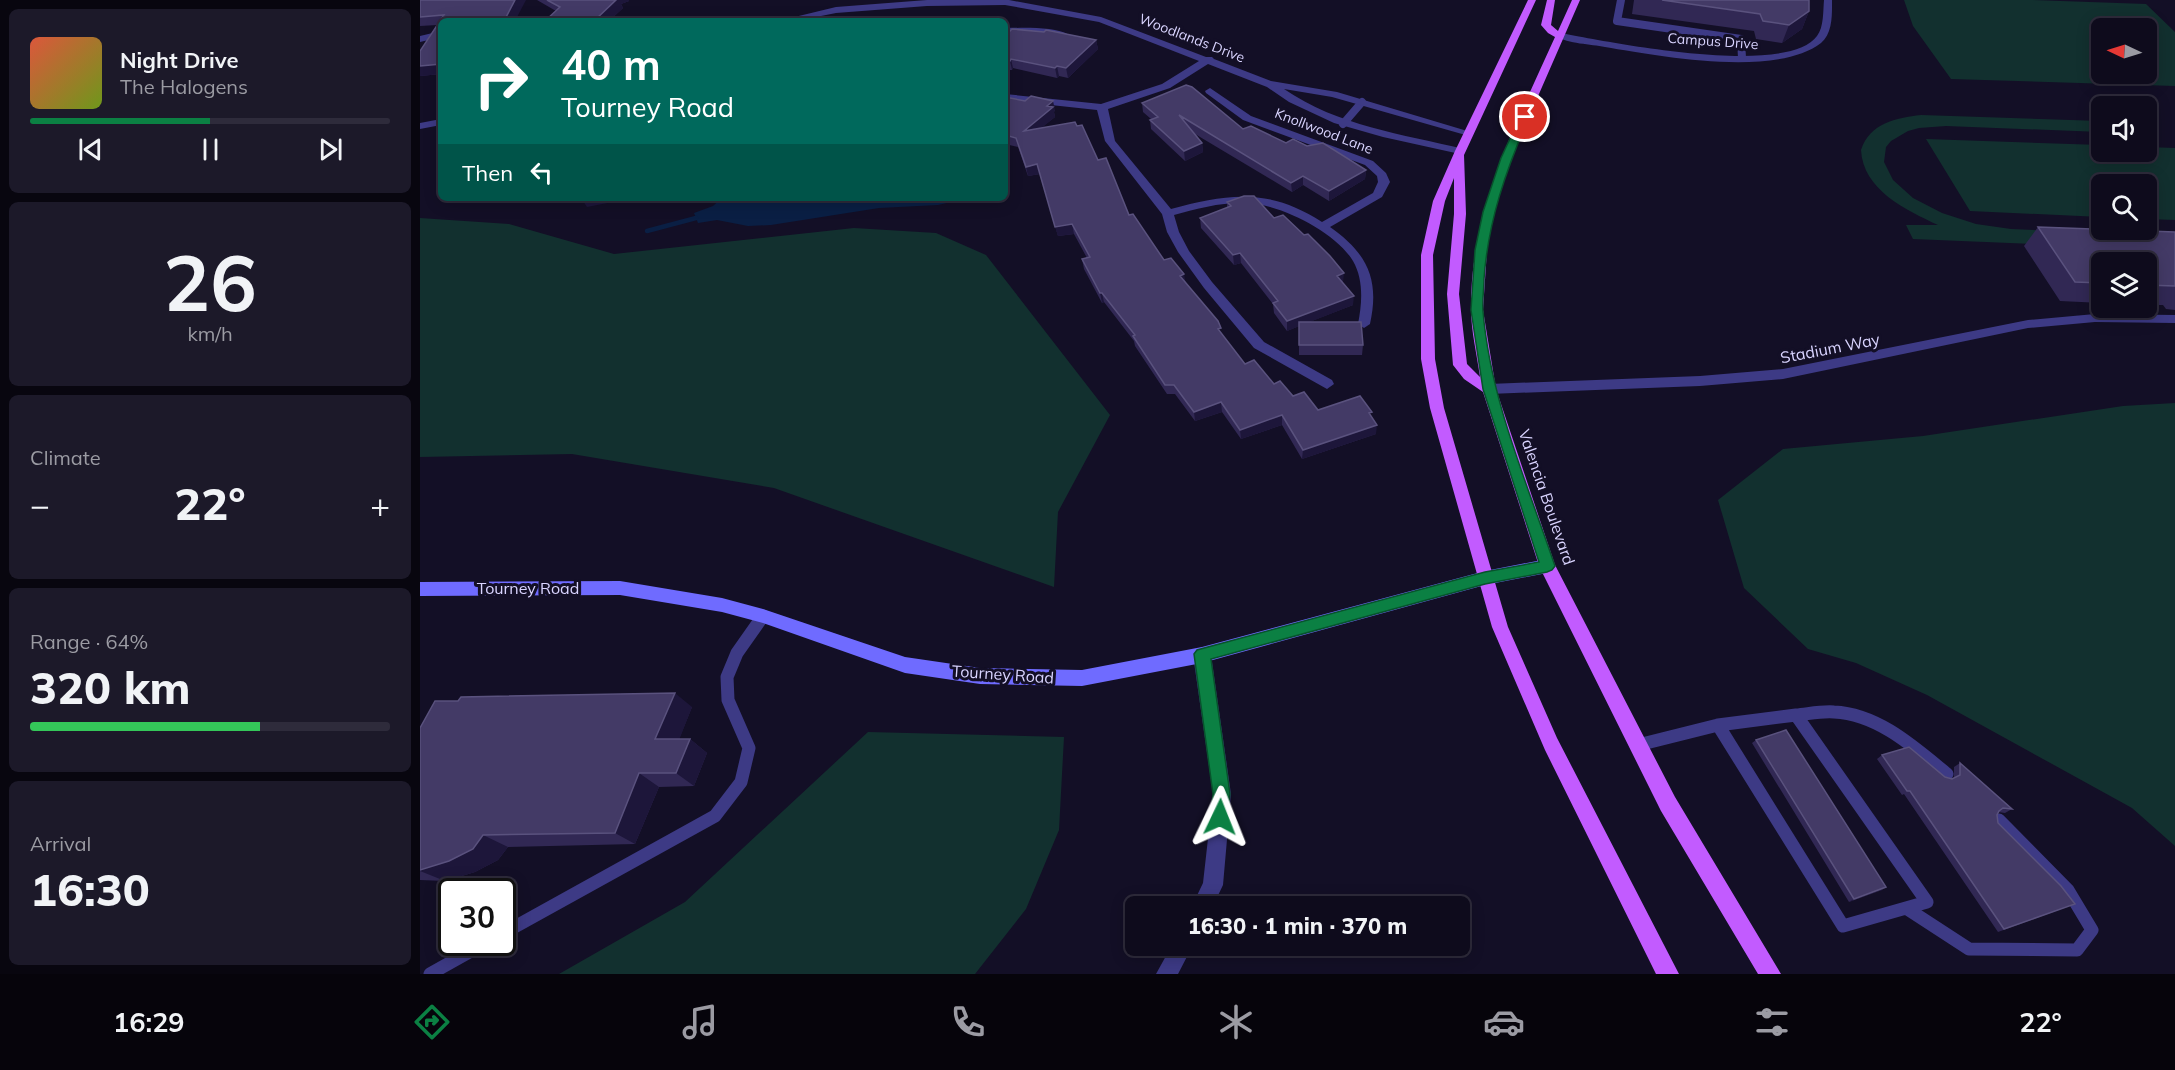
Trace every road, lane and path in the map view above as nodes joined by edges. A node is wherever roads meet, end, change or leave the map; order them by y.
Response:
1 (1532, 0) edge
2 (1551, 0) edge
3 (1576, 0) edge
4 (1621, 0) edge
5 (1828, 0) edge
6 (928, 2) edge
7 (797, 18) edge
8 (1741, 30) edge
9 (1008, 31) edge
10 (438, 35) edge
11 (1561, 36) junction
12 (1079, 37) edge
13 (420, 39) edge
14 (1741, 39) junction
15 (1742, 58) junction
16 (1209, 59) junction
17 (1269, 84) junction
18 (1210, 91) dead end
19 (1008, 97) edge
20 (1362, 102) junction
21 (1102, 107) junction
22 (438, 123) edge
23 (1343, 123) junction
24 (420, 126) edge
25 (1469, 133) junction
26 (1460, 151) junction
27 (1168, 213) junction
28 (1321, 227) junction
29 (2175, 319) edge
30 (1364, 324) edge
31 (1328, 384) dead end
32 (1489, 389) junction
33 (1547, 566) junction
34 (1485, 578) junction
35 (420, 589) edge
36 (763, 616) junction
37 (1202, 654) junction
38 (1796, 715) junction
39 (1718, 725) junction
40 (1638, 745) junction
41 (1947, 774) dead end
42 (1999, 820) edge
43 (1207, 896) edge
44 (1906, 908) junction
45 (516, 926) edge
46 (462, 956) edge
47 (1177, 956) edge
48 (429, 974) edge
49 (1167, 974) edge
50 (1668, 974) edge
51 (1770, 974) edge

1 - 25 main road
2 - 11 main road
3 - 11 main road, Valencia Boulevard
4 - 14 lane
5 - 15 street, Campus Drive
6 - 7 street, Woodlands Drive
6 - 16 street, Woodlands Drive
8 - 14 lane
9 - 12 street
10 - 13 street
11 - 15 street, Campus Drive
11 - 32 main road, Valencia Boulevard
14 - 15 lane
16 - 17 street, Woodlands Drive
16 - 21 street
17 - 20 street, Woodlands Drive
17 - 23 street, Woodlands Drive
18 - 28 street, Knollwood Lane
19 - 21 street
20 - 23 lane
20 - 25 street, Woodlands Drive
21 - 27 street
22 - 24 street
23 - 26 street, Woodlands Drive
25 - 26 main road
26 - 32 main road
26 - 34 main road
27 - 28 street
27 - 31 street
28 - 30 street
29 - 32 street, Stadium Way
32 - 33 main road, Valencia Boulevard
33 - 34 street, Tourney Road
33 - 40 main road, Valencia Boulevard
34 - 37 street, Tourney Road
34 - 50 main road
35 - 36 street, Tourney Road
36 - 37 street, Tourney Road
36 - 45 lane
37 - 43 street
38 - 39 lane
38 - 41 lane
38 - 44 lane
39 - 40 lane
39 - 44 lane
40 - 51 main road, Valencia Boulevard
42 - 44 lane
46 - 48 lane
47 - 49 street

